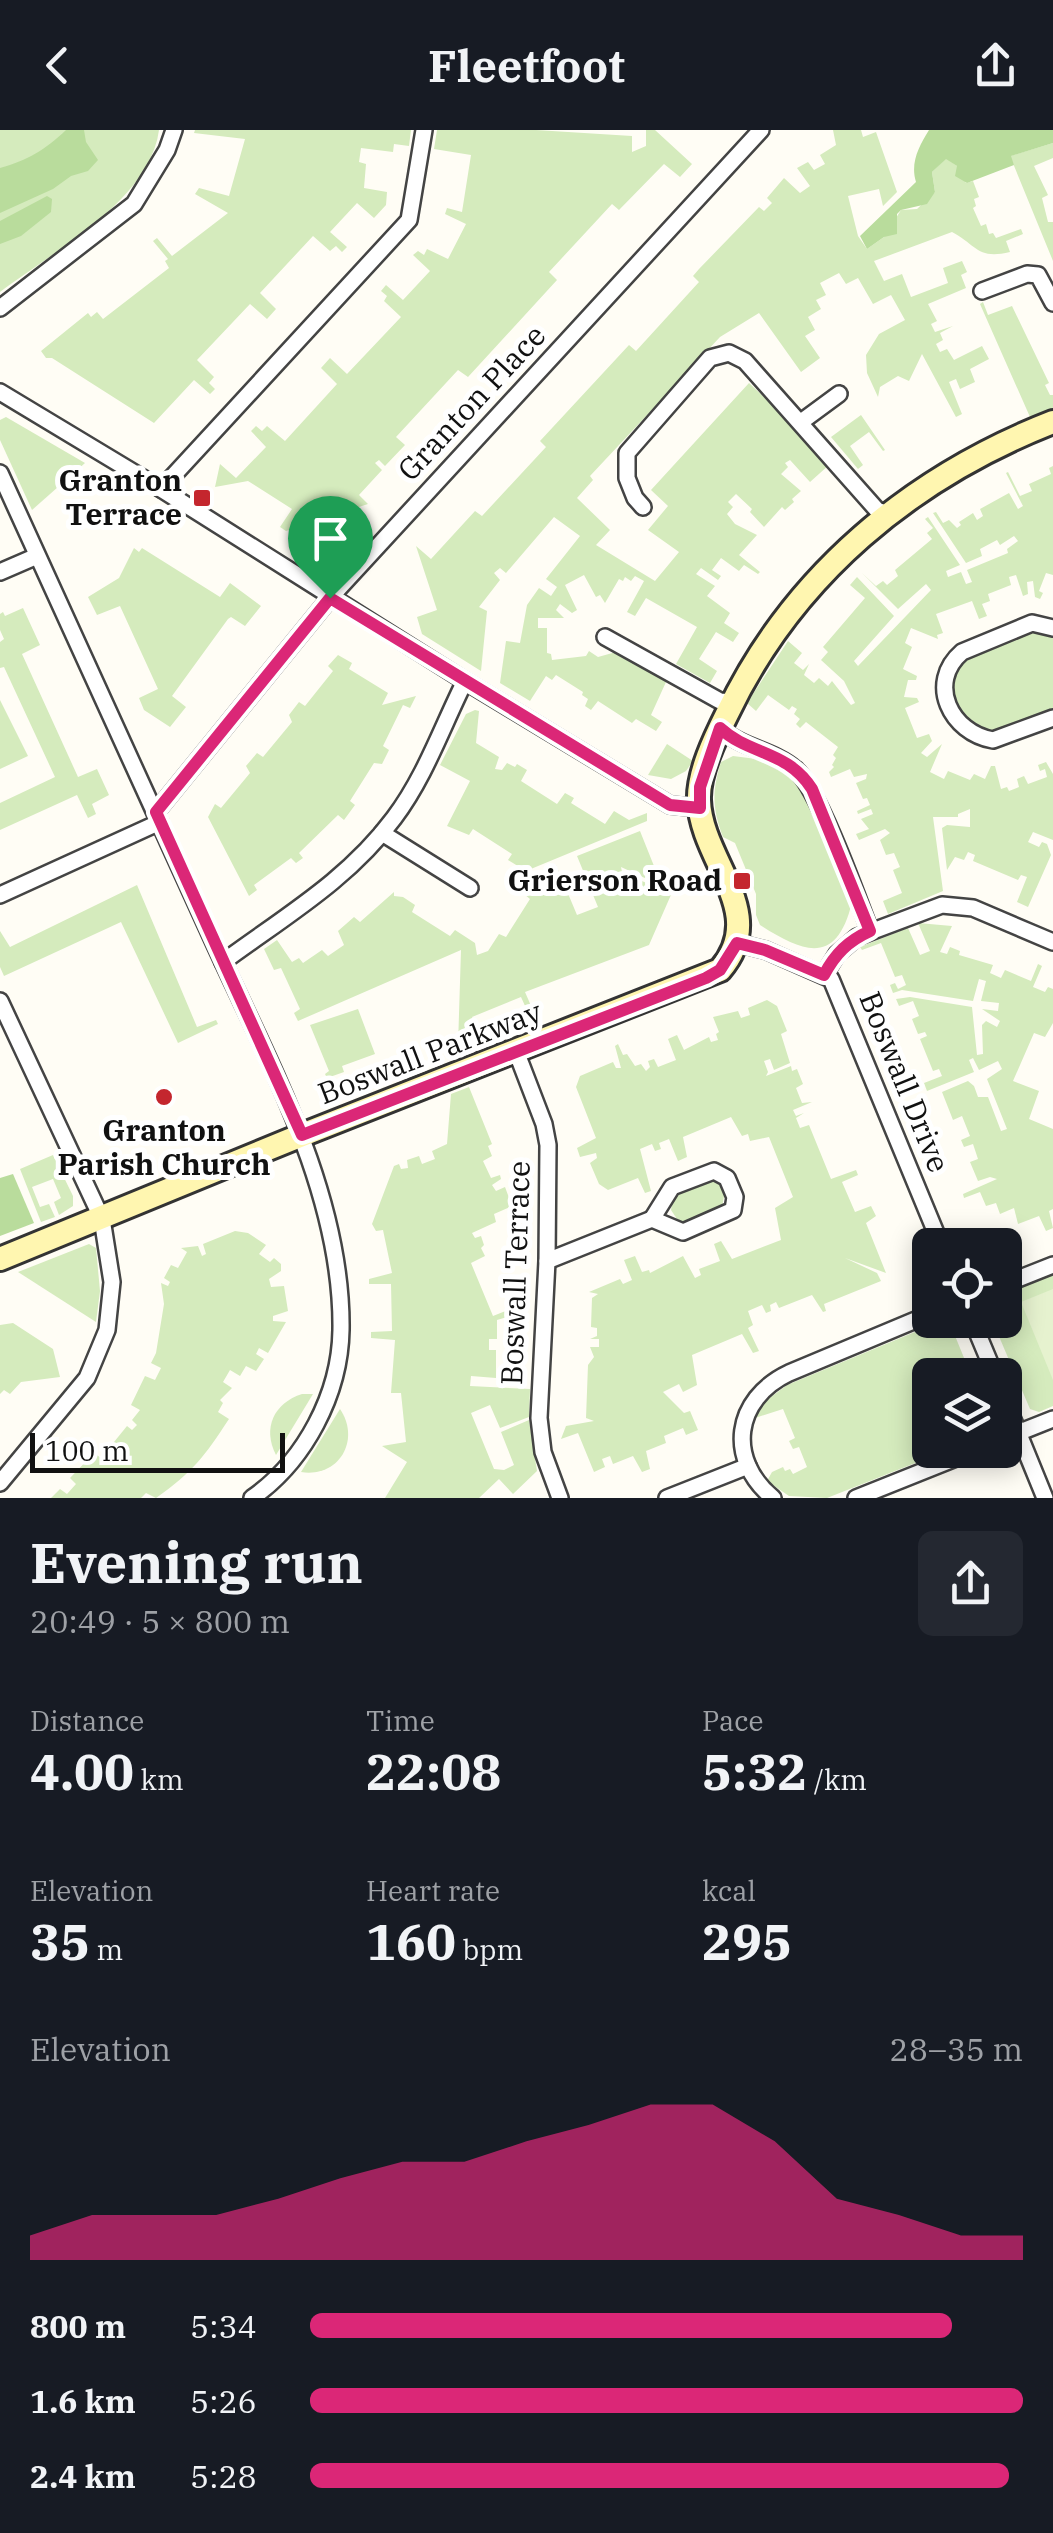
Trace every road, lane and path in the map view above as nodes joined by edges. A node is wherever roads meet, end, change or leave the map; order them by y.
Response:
1 (174, 130) edge
2 (424, 130) edge
3 (761, 130) edge
4 (982, 291) dead end
5 (1053, 304) edge
6 (0, 308) edge
7 (0, 392) edge
8 (839, 394) dead end
9 (801, 422) junction
10 (1053, 422) edge
11 (0, 473) edge
12 (161, 488) junction
13 (643, 507) dead end
14 (887, 514) junction
15 (36, 556) junction
16 (0, 572) edge
17 (330, 598) junction
18 (1053, 628) edge
19 (606, 637) dead end
20 (465, 681) junction
21 (732, 702) junction
22 (1053, 718) edge
23 (720, 728) junction
24 (700, 808) junction
25 (158, 817) junction
26 (382, 833) junction
27 (470, 888) dead end
28 (0, 895) edge
29 (870, 931) junction
30 (1053, 942) edge
31 (737, 943) junction
32 (223, 962) junction
33 (824, 975) junction
34 (0, 1001) edge
35 (516, 1051) junction
36 (302, 1135) junction
37 (102, 1218) junction
38 (652, 1220) junction
39 (934, 1228) edge
40 (0, 1259) edge
41 (547, 1261) junction
42 (1053, 1265) edge
43 (1022, 1277) edge
44 (912, 1321) edge
45 (1053, 1419) edge
46 (1022, 1432) edge
47 (1022, 1455) edge
48 (748, 1466) junction
49 (931, 1468) edge
50 (0, 1482) edge
51 (252, 1498) edge
52 (560, 1498) edge
53 (668, 1498) edge
54 (773, 1498) edge
55 (856, 1498) edge
56 (1045, 1498) edge

1 - 6 street
2 - 12 street
3 - 17 street, Granton Place
4 - 5 street
7 - 12 street
8 - 9 street
9 - 13 street
9 - 14 street
10 - 14 street
11 - 15 street
12 - 17 street
14 - 21 street
15 - 16 street
15 - 25 street
17 - 20 street
17 - 25 street, Granton Place
18 - 22 street
19 - 21 street
20 - 24 street
20 - 26 street
21 - 23 street
23 - 24 street
23 - 29 street
24 - 31 street
25 - 28 street
25 - 32 street
26 - 27 street
26 - 32 street
29 - 30 street
29 - 33 street
31 - 33 street, Boswall Drive
31 - 35 street, Boswall Parkway
32 - 36 street
33 - 39 street, Boswall Drive
34 - 37 street
35 - 36 street, Boswall Parkway
35 - 41 street, Boswall Terrace
36 - 37 street, Boswall Parkway
36 - 51 street
37 - 40 street, Boswall Parkway
37 - 50 street
38 - 38 street
38 - 41 street
41 - 52 street, Boswall Terrace
42 - 43 street
44 - 48 street
45 - 46 street
47 - 56 street
48 - 53 street
48 - 54 street
49 - 55 street

